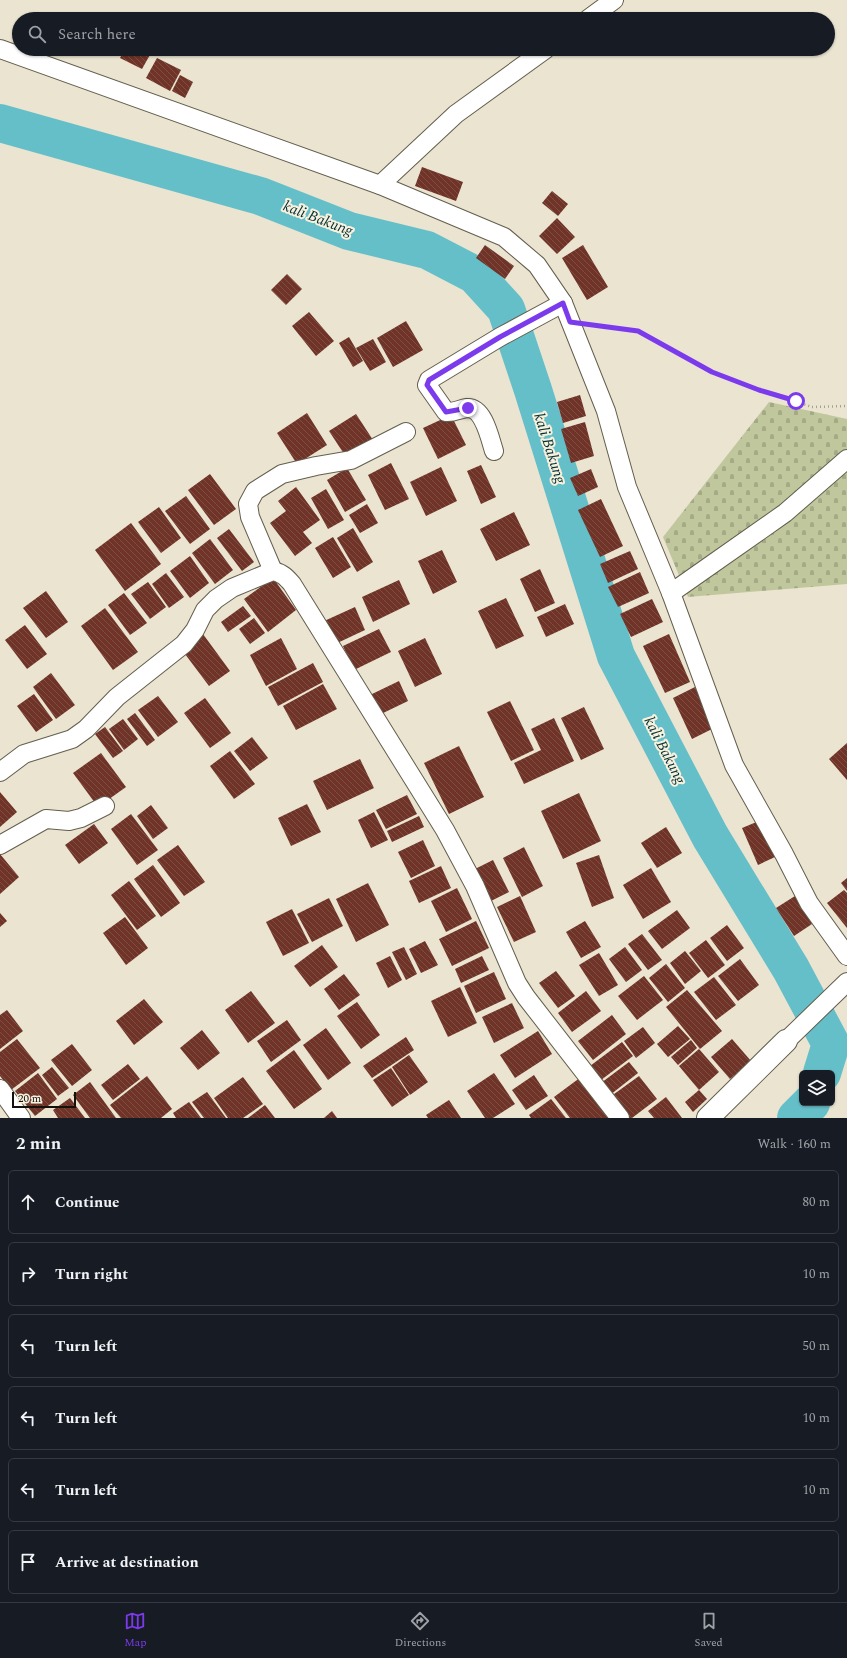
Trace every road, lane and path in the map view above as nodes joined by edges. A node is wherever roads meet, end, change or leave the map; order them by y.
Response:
1 (614, 0) edge
2 (598, 12) edge
3 (0, 49) edge
4 (12, 53) edge
5 (20, 56) edge
6 (536, 56) edge
7 (380, 185) junction
8 (563, 303) junction
9 (570, 322) junction
10 (847, 406) edge
11 (406, 432) dead end
12 (494, 451) dead end
13 (847, 459) edge
14 (273, 571) junction
15 (671, 593) junction
16 (0, 772) edge
17 (105, 806) dead end
18 (0, 844) edge
19 (847, 956) edge
20 (844, 985) edge
21 (786, 1040) joint
22 (0, 1089) edge
23 (21, 1118) edge
24 (620, 1118) edge
25 (708, 1118) edge

1 - 2 street
3 - 4 street
5 - 7 street
6 - 7 street
7 - 8 street
8 - 9 street
8 - 12 street
9 - 10 path
9 - 15 street
11 - 14 street
13 - 15 street
14 - 16 street
14 - 24 street
15 - 19 street
17 - 18 street
20 - 21 street
21 - 25 street
22 - 23 street

